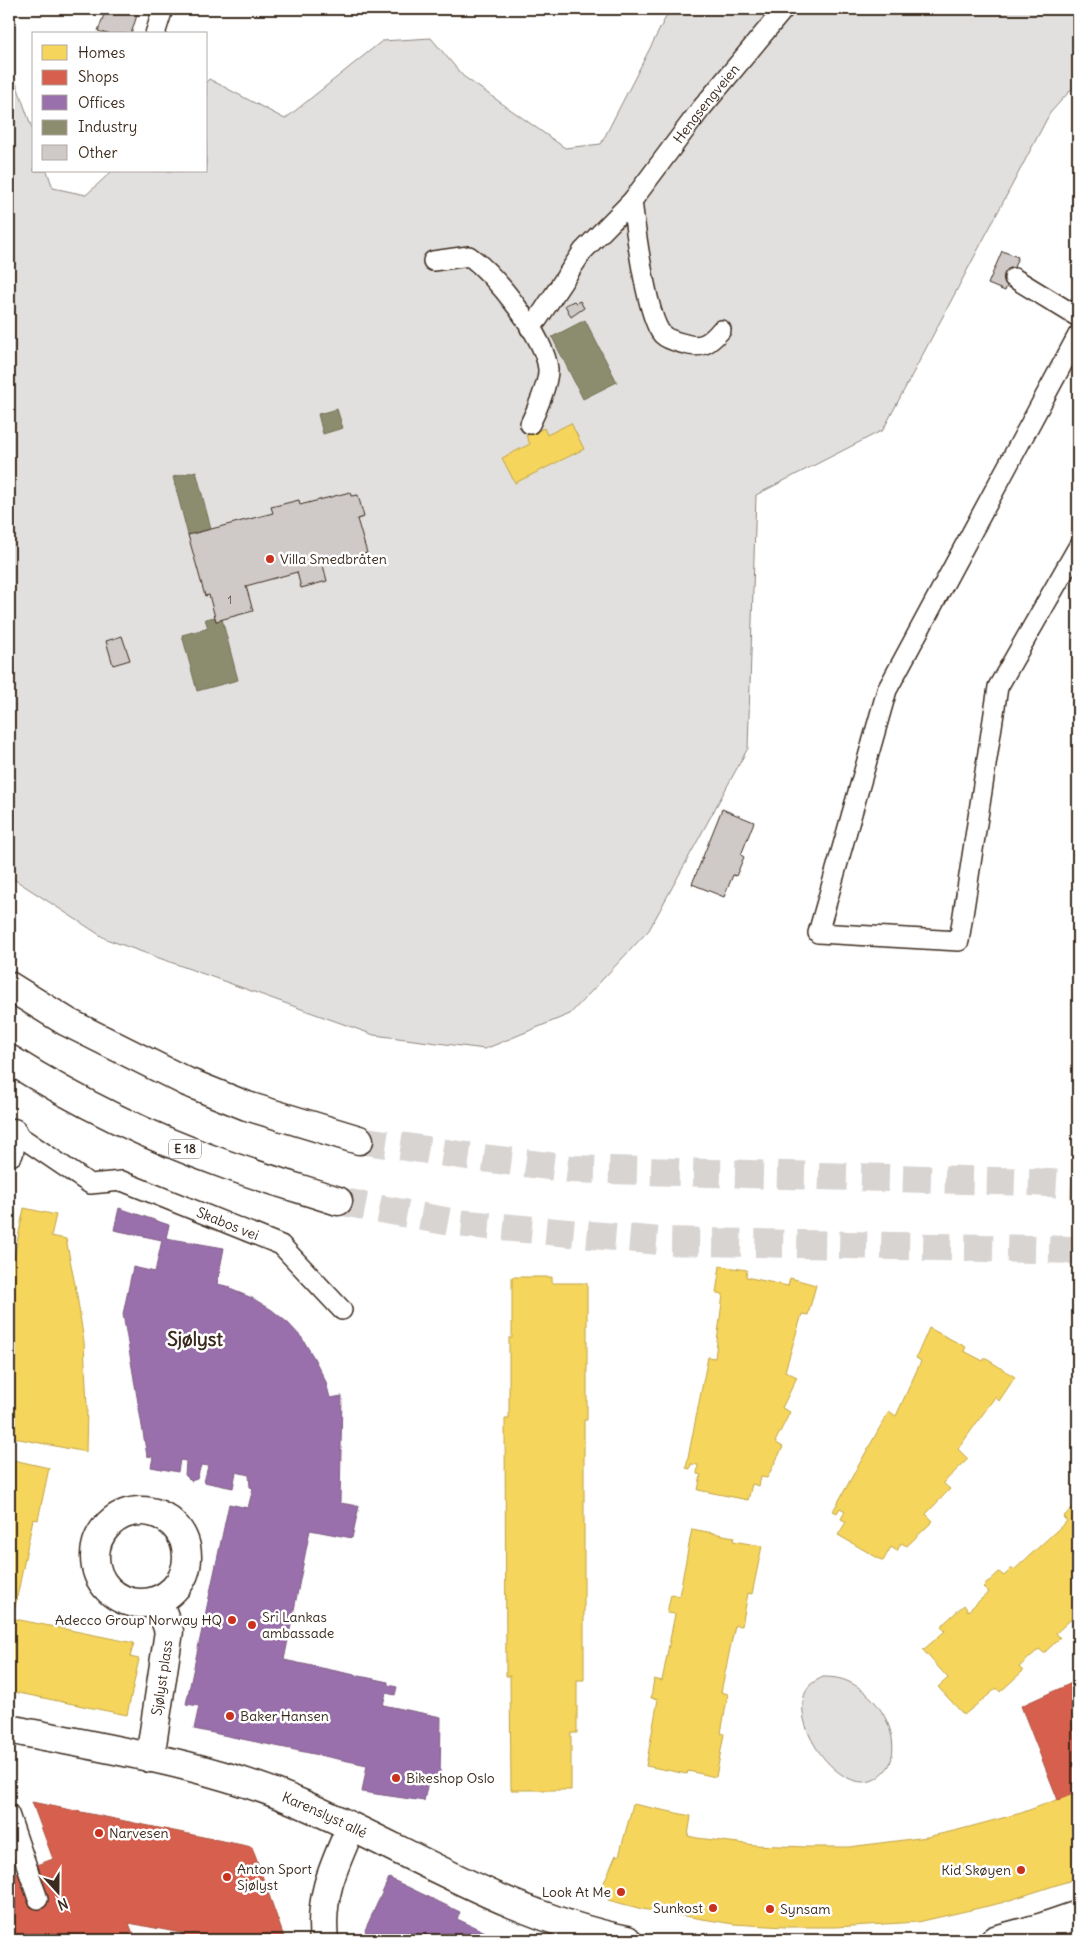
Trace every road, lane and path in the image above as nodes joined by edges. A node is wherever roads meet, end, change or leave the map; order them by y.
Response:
1 (162, 9) edge
2 (784, 9) edge
3 (156, 32) edge
4 (632, 201) junction
5 (433, 261) dead end
6 (1014, 278) dead end
7 (1078, 317) edge
8 (530, 328) junction
9 (721, 330) dead end
10 (1078, 335) edge
11 (530, 424) dead end
12 (1078, 547) edge
13 (9, 986) edge
14 (9, 1059) edge
15 (10, 1138) edge
16 (359, 1140) tunnel mouth
17 (338, 1202) tunnel mouth
18 (342, 1310) dead end
19 (158, 1600) dead end
20 (9, 1729) edge
21 (150, 1758) junction
22 (9, 1814) edge
23 (352, 1827) junction
24 (38, 1899) dead end
25 (1078, 1915) edge
26 (324, 1940) edge
27 (627, 1940) edge
28 (995, 1940) edge

1 - 3 lane
2 - 4 lane, Hengsengveien
4 - 8 lane, Hengsengveien
4 - 9 lane
5 - 8 lane
6 - 7 lane
8 - 11 lane
10 - 12 lane
13 - 16 main road
14 - 17 main road, E 18
15 - 18 lane, Skabos vei
19 - 21 main road, Sjølyst plass
20 - 21 main road, Karenslyst allé
21 - 23 main road, Karenslyst allé
22 - 24 lane
23 - 26 main road
23 - 27 main road, Karenslyst allé
25 - 28 main road

